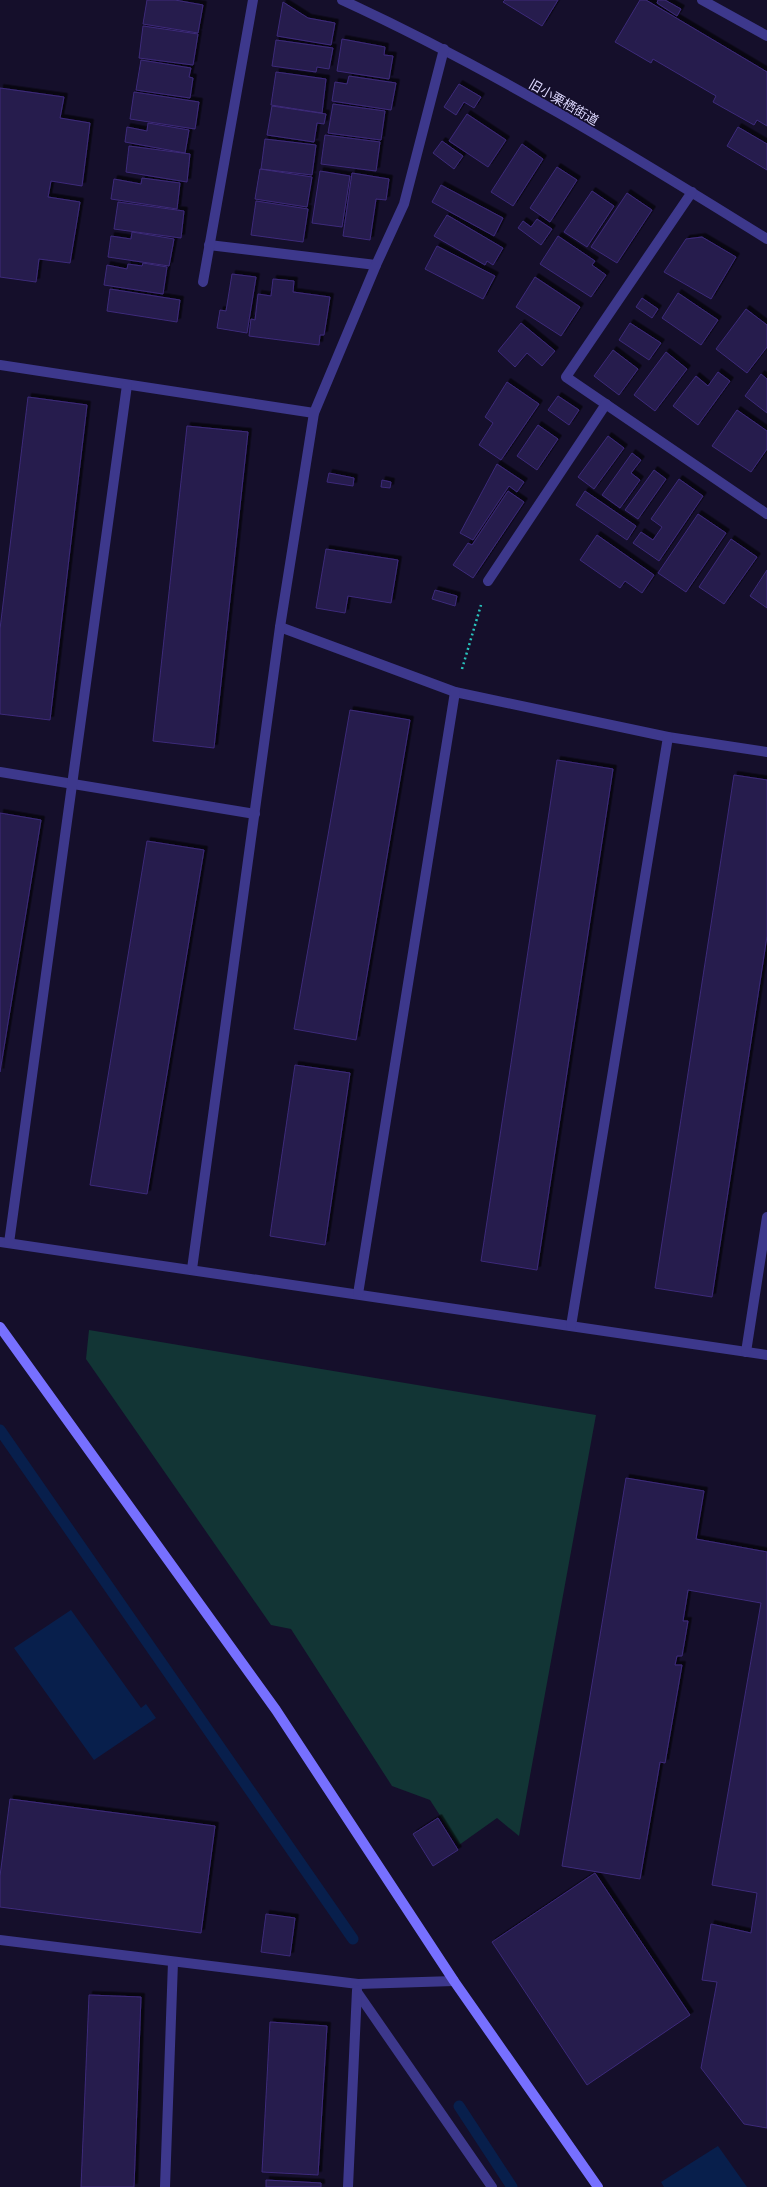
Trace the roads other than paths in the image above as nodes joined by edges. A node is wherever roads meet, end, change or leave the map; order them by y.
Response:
1 (253, 0) edge
2 (342, 0) edge
3 (702, 0) edge
4 (767, 36) edge
5 (444, 49) junction
6 (692, 192) junction
7 (767, 239) edge
8 (209, 245) junction
9 (376, 265) junction
10 (203, 282) dead end
11 (0, 365) edge
12 (127, 385) junction
13 (606, 404) junction
14 (314, 413) junction
15 (767, 514) edge
16 (488, 581) road end
17 (280, 627) junction
18 (455, 692) junction
19 (668, 737) junction
20 (767, 752) edge
21 (0, 772) edge
22 (72, 784) junction
23 (254, 814) junction
24 (767, 1217) edge
25 (4, 1242) edge
26 (192, 1269) junction
27 (358, 1294) junction
28 (572, 1326) junction
29 (0, 1327) edge
30 (746, 1352) junction
31 (767, 1355) edge
32 (0, 1940) edge
33 (173, 1962) junction
34 (454, 1981) junction
35 (358, 1988) junction
36 (164, 2187) edge
37 (348, 2187) edge
38 (492, 2187) edge
39 (598, 2187) edge

1 - 8 street
2 - 5 street, 旧小栗栖街道
3 - 4 street
5 - 6 street, 旧小栗栖街道
5 - 9 street
6 - 7 street, 旧小栗栖街道
6 - 13 street
8 - 9 street
8 - 10 street
9 - 14 street
11 - 12 street
12 - 14 street
12 - 22 street
13 - 15 street
13 - 16 street
14 - 17 street
17 - 18 street
17 - 23 street
18 - 19 street
18 - 27 street
19 - 20 street
19 - 28 street
21 - 22 street
22 - 23 street
22 - 25 street
23 - 26 street
24 - 30 street
25 - 26 street
26 - 27 street
27 - 28 street
28 - 30 street
29 - 34 street
30 - 31 street
32 - 33 street
33 - 35 street
33 - 36 street
34 - 35 street
34 - 39 street
35 - 37 street
35 - 38 street

